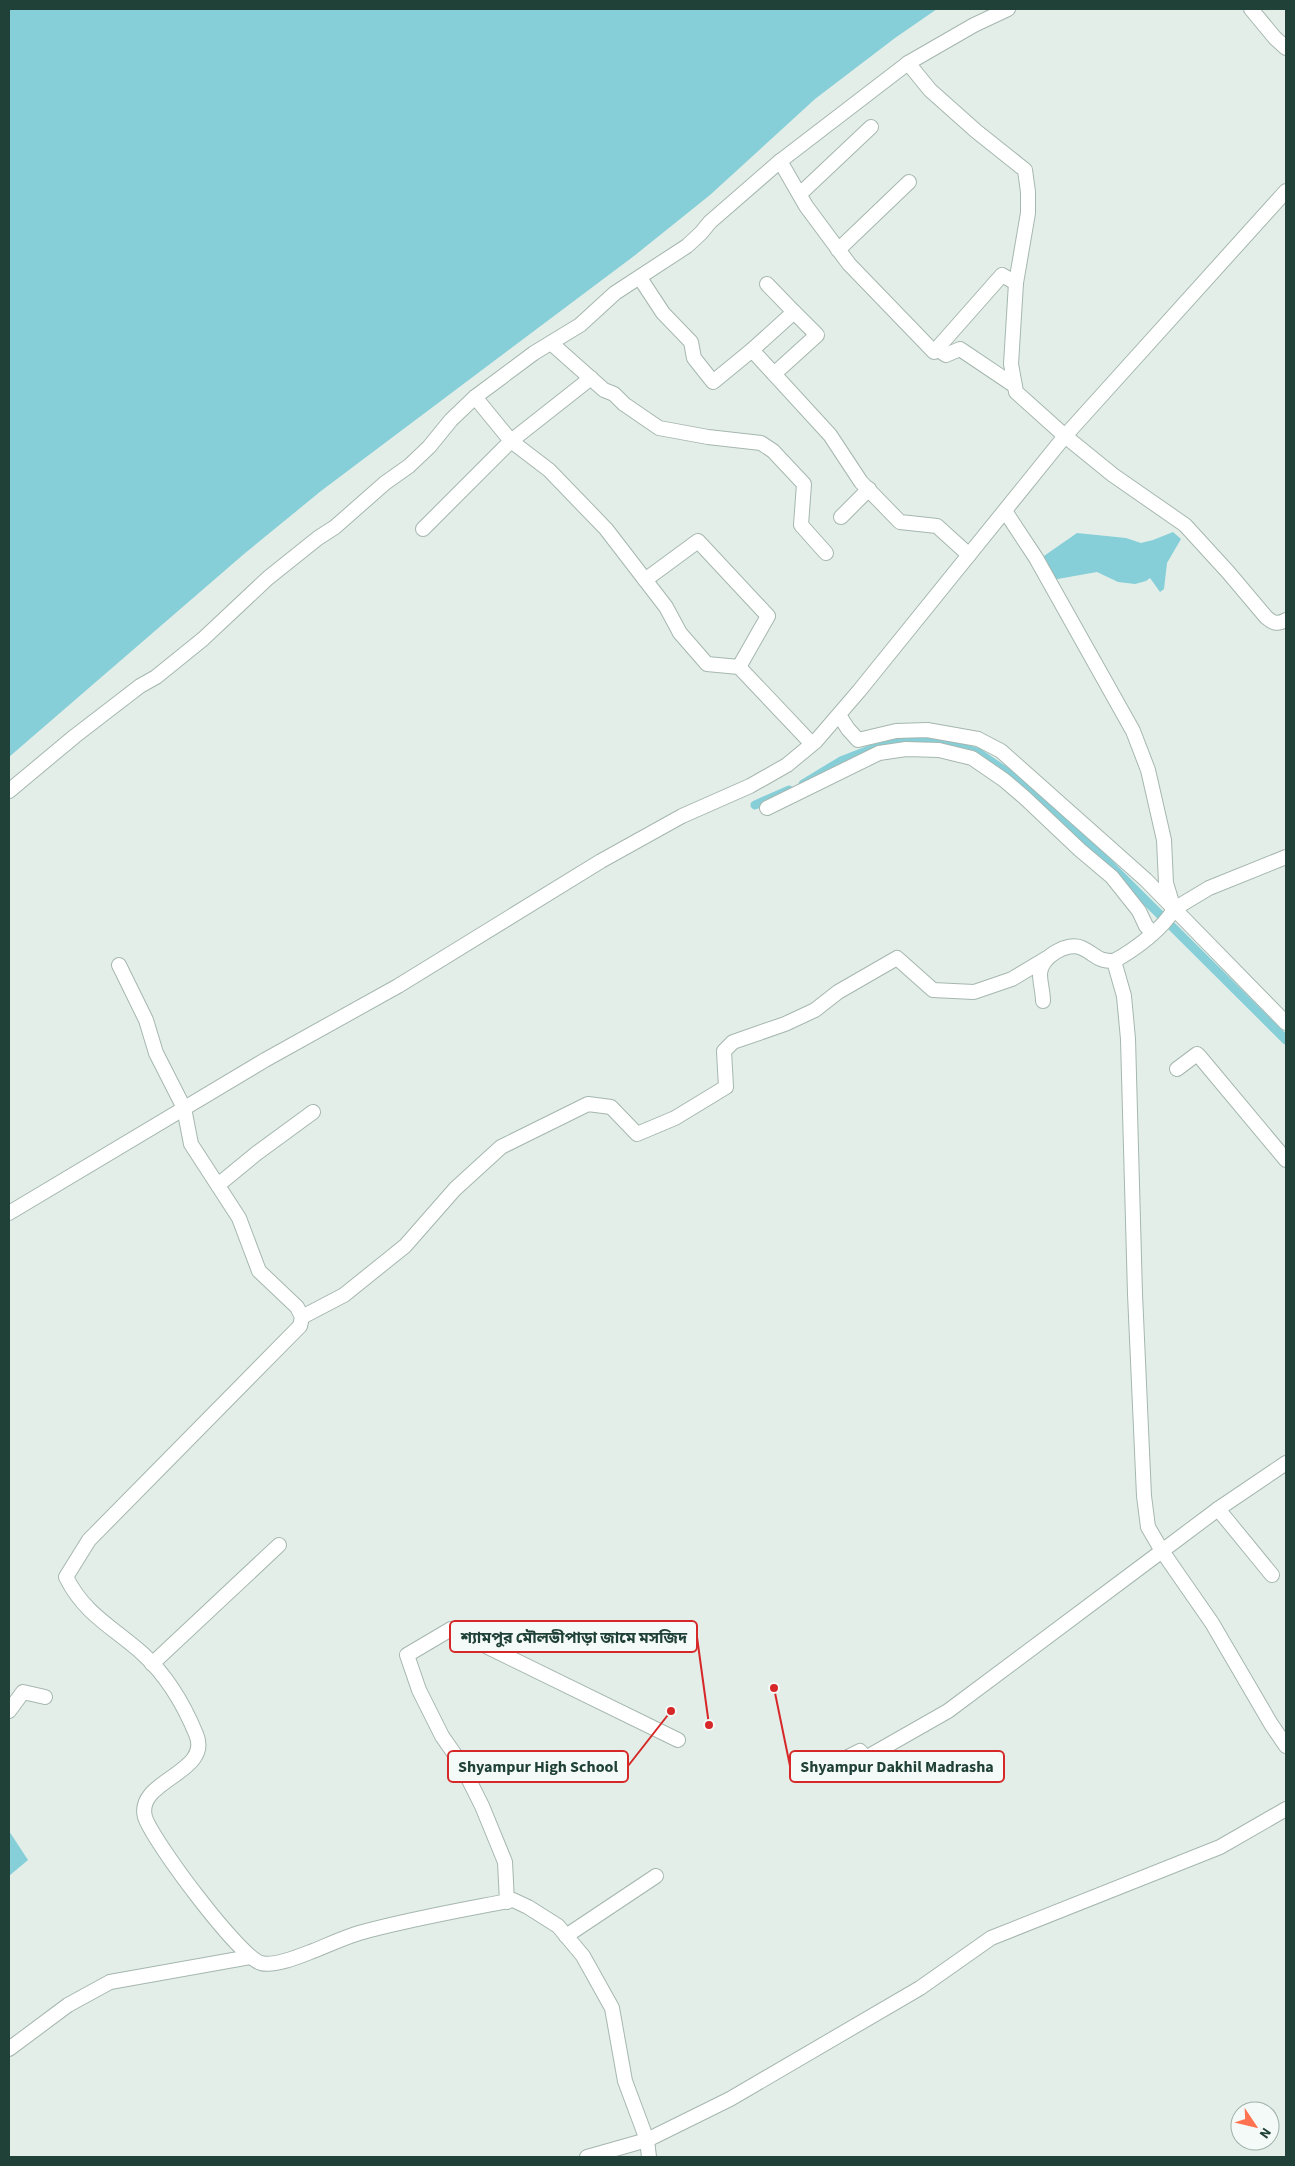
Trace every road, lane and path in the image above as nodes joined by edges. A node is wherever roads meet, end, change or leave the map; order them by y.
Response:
1 (1008, 9) edge
2 (1251, 9) edge
3 (1286, 48) edge
4 (908, 64) junction
5 (871, 127) dead end
6 (780, 162) junction
7 (909, 182) dead end
8 (1286, 191) edge
9 (800, 194) junction
10 (838, 250) junction
11 (640, 278) junction
12 (767, 284) dead end
13 (1016, 284) junction
14 (794, 312) junction
15 (552, 343) junction
16 (937, 349) junction
17 (752, 350) junction
18 (774, 374) junction
19 (591, 378) junction
20 (1015, 386) junction
21 (475, 397) junction
22 (1065, 436) junction
23 (511, 441) junction
24 (869, 489) junction
25 (1005, 511) junction
26 (841, 517) dead end
27 (423, 529) dead end
28 (826, 553) dead end
29 (969, 556) junction
30 (645, 580) junction
31 (1286, 620) edge
32 (739, 667) junction
33 (839, 715) junction
34 (812, 744) junction
35 (9, 790) edge
36 (1037, 798) junction
37 (767, 808) dead end
38 (1286, 857) edge
39 (1172, 912) junction
40 (1156, 930) junction
41 (1047, 958) junction
42 (1114, 961) junction
43 (119, 965) dead end
44 (1043, 1001) dead end
45 (1286, 1024) edge
46 (1177, 1069) dead end
47 (184, 1108) junction
48 (313, 1112) dead end
49 (1286, 1160) edge
50 (218, 1185) junction
51 (9, 1213) edge
52 (302, 1317) junction
53 (1286, 1464) edge
54 (1218, 1509) junction
55 (279, 1545) dead end
56 (1162, 1551) junction
57 (1272, 1575) dead end
58 (152, 1664) junction
59 (44, 1697) dead end
60 (9, 1711) edge
61 (678, 1740) dead end
62 (1286, 1746) edge
63 (840, 1761) dead end
64 (1286, 1809) edge
65 (656, 1876) dead end
66 (506, 1902) junction
67 (566, 1936) junction
68 (250, 1957) junction
69 (9, 2049) edge
70 (647, 2140) junction
71 (587, 2157) edge
72 (649, 2157) edge

1 - 4 street
2 - 3 street
4 - 6 street
4 - 13 street
5 - 9 street
6 - 9 street
6 - 11 street
7 - 10 street
8 - 22 street
9 - 10 street
10 - 16 street
11 - 15 street
11 - 17 street
12 - 14 street
13 - 16 street
13 - 20 street
14 - 17 street
14 - 18 street
15 - 19 street
15 - 21 street
16 - 20 street
17 - 18 street
18 - 24 street
19 - 23 street
19 - 28 street
20 - 22 street
21 - 23 street
21 - 35 street
22 - 25 street
22 - 31 street
23 - 27 street
23 - 30 street
24 - 26 street
24 - 29 street
25 - 29 street
25 - 39 street
29 - 33 street
30 - 32 street
30 - 32 street
32 - 34 street
33 - 34 street
33 - 36 street
34 - 47 street
36 - 37 street
36 - 39 street
36 - 40 street
38 - 39 street
39 - 40 street
39 - 45 street
40 - 42 street
41 - 42 street
41 - 44 street
41 - 52 street
42 - 56 street
43 - 47 street
46 - 49 street
47 - 50 street
47 - 51 street
48 - 50 street
50 - 52 street
52 - 58 street
53 - 54 street
54 - 56 street
54 - 57 street
55 - 58 street
56 - 62 street
56 - 63 street
58 - 68 street
59 - 60 street
61 - 66 street
64 - 70 street
65 - 67 street
66 - 67 street
66 - 68 street
67 - 70 street
68 - 69 street
70 - 71 street
70 - 72 street

